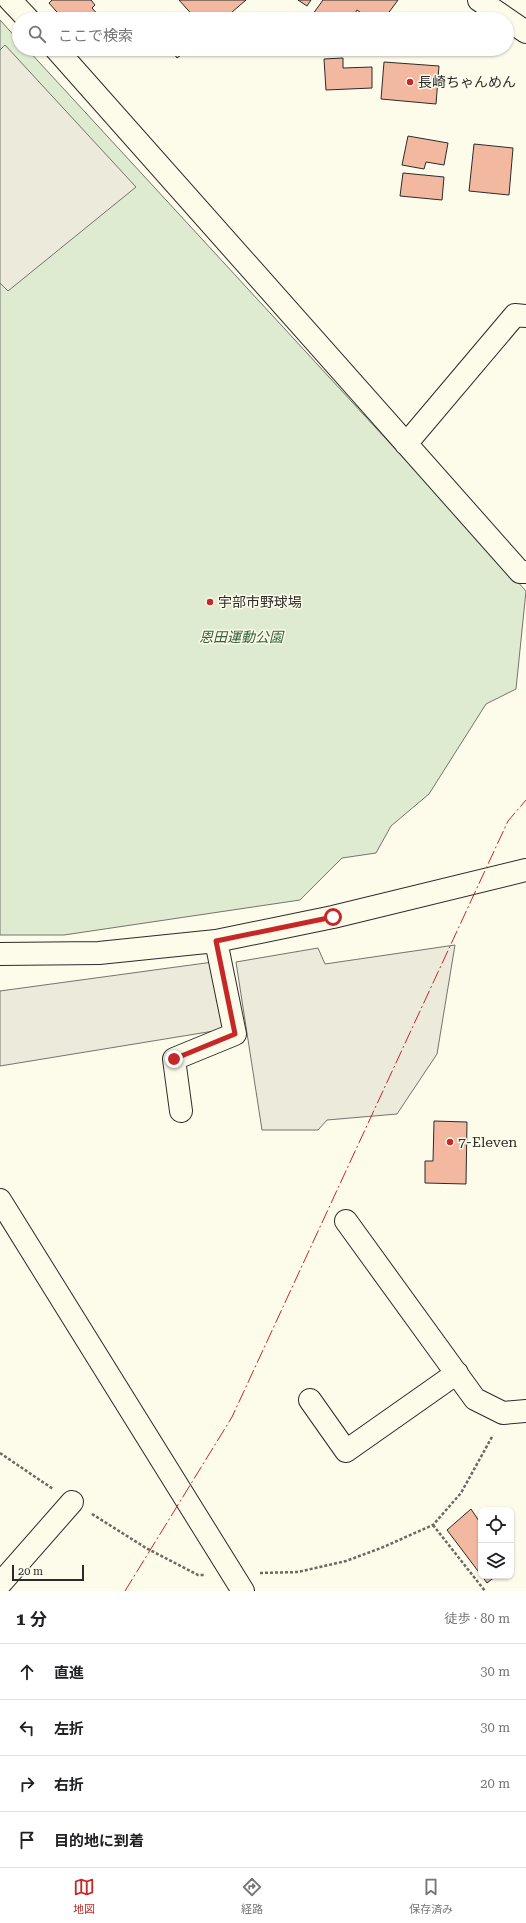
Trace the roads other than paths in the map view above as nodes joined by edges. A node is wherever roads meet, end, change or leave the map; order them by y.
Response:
1 (10, 0) edge
2 (479, 0) edge
3 (21, 12) edge
4 (497, 12) edge
5 (514, 24) edge
6 (526, 32) edge
7 (62, 56) edge
8 (526, 316) edge
9 (406, 444) junction
10 (526, 572) edge
11 (526, 870) edge
12 (216, 941) junction
13 (0, 954) edge
14 (181, 1111) dead end
15 (0, 1200) edge
16 (346, 1221) dead end
17 (457, 1373) junction
18 (310, 1400) dead end
19 (526, 1411) edge
20 (72, 1502) road end
21 (238, 1582) edge
22 (0, 1584) edge

1 - 3 main road
2 - 4 main road
5 - 6 main road
7 - 9 main road
8 - 9 main road
9 - 10 main road
11 - 12 main road
12 - 13 main road
12 - 14 main road
15 - 21 main road
16 - 17 main road
17 - 18 main road
17 - 19 main road
20 - 22 main road

